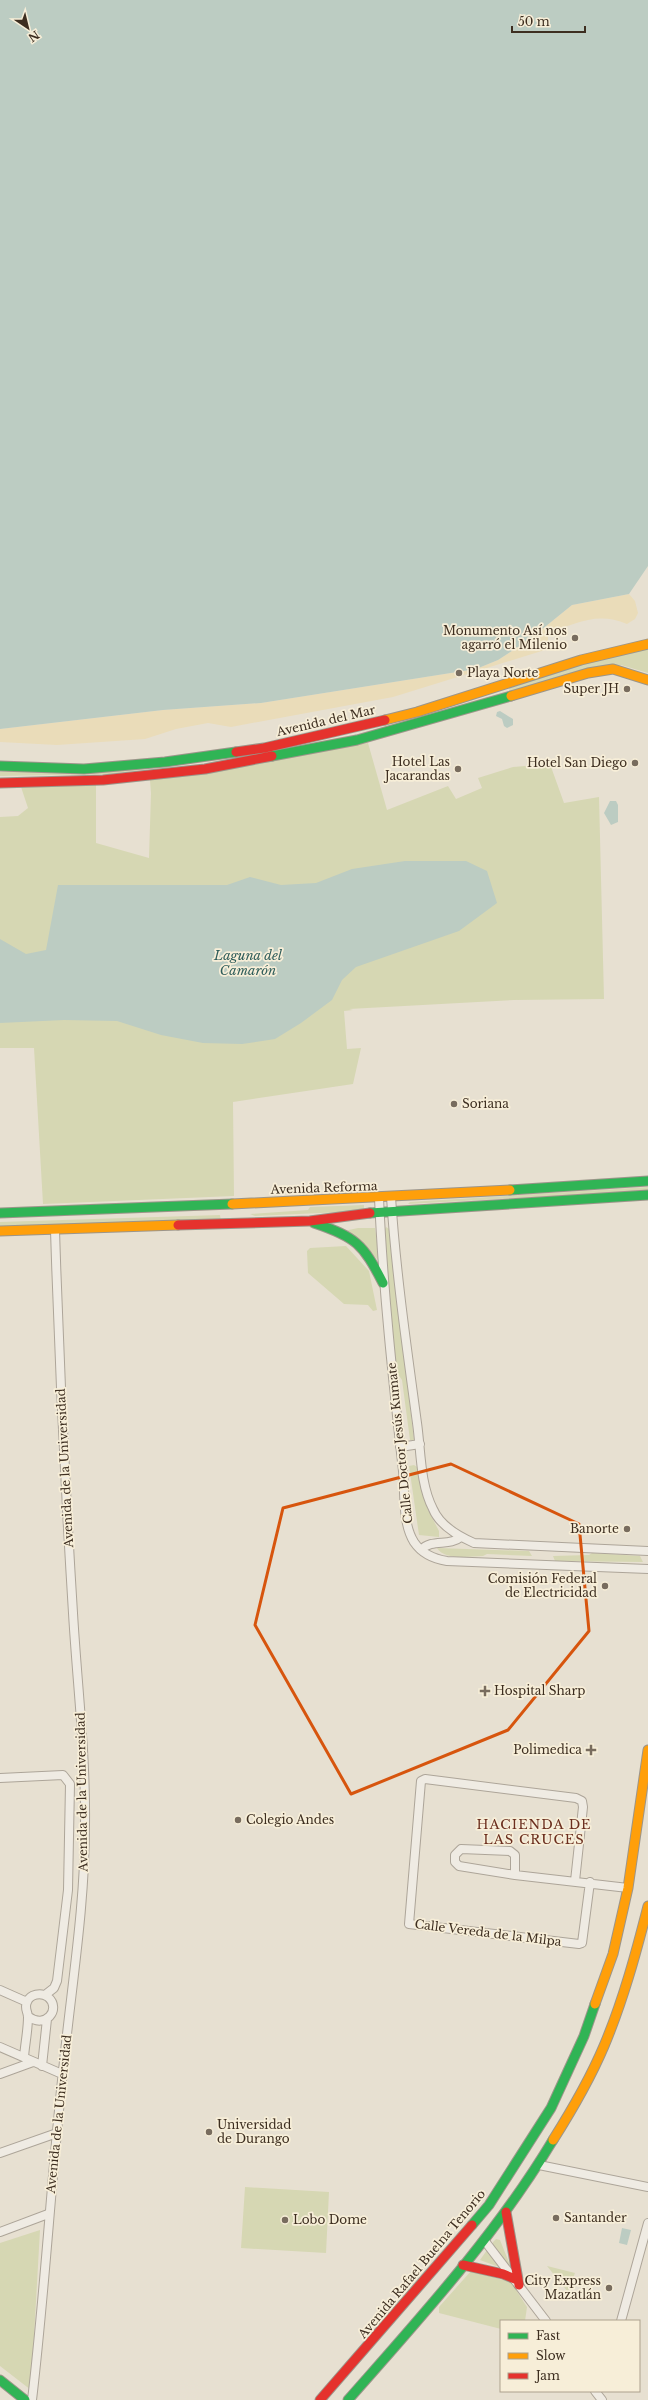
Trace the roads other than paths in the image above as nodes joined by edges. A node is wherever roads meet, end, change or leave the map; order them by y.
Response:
1 (648, 644) edge
2 (648, 680) edge
3 (0, 766) edge
4 (0, 783) edge
5 (648, 1181) edge
6 (648, 1194) edge
7 (379, 1198) junction
8 (391, 1198) junction
9 (392, 1210) junction
10 (380, 1212) junction
11 (0, 1213) edge
12 (310, 1221) junction
13 (55, 1230) junction
14 (0, 1231) edge
15 (383, 1283) junction
16 (420, 1444) junction
17 (400, 1447) junction
18 (461, 1537) junction
19 (421, 1550) junction
20 (648, 1551) edge
21 (648, 1569) edge
22 (648, 1750) edge
23 (648, 1763) edge
24 (0, 1778) edge
25 (515, 1875) junction
26 (575, 1881) junction
27 (590, 1882) junction
28 (628, 1888) junction
29 (648, 1906) edge
30 (0, 1990) edge
31 (45, 1995) junction
32 (27, 2002) junction
33 (28, 2016) junction
34 (47, 2019) junction
35 (0, 2047) edge
36 (24, 2057) junction
37 (33, 2062) junction
38 (42, 2066) junction
39 (0, 2074) edge
40 (62, 2074) junction
41 (57, 2133) junction
42 (0, 2153) edge
43 (539, 2166) junction
44 (648, 2187) edge
45 (506, 2212) junction
46 (48, 2214) junction
47 (648, 2223) edge
48 (472, 2226) junction
49 (0, 2232) edge
50 (484, 2240) junction
51 (463, 2265) junction
52 (517, 2282) junction
53 (545, 2320) edge
54 (620, 2320) edge
55 (0, 2380) edge
56 (25, 2400) edge
57 (32, 2400) edge
58 (320, 2400) edge
59 (348, 2400) edge

1 - 3 main road, Avenida del Mar
2 - 4 main road, Avenida del Mar
5 - 8 main road, Avenida Reforma
6 - 9 main road
7 - 8 main road, Avenida Reforma
7 - 10 street, Calle Doctor Jesús Kumate
7 - 11 main road, Avenida Reforma
8 - 9 street, Calle Doctor Jesús Kumate
9 - 10 main road
9 - 16 street, Calle Doctor Jesús Kumate
10 - 12 main road
10 - 15 street, Calle Doctor Jesús Kumate
12 - 13 main road
12 - 15 main road
13 - 14 main road
13 - 40 street, Avenida de la Universidad
15 - 17 street, Calle Doctor Jesús Kumate
16 - 17 street
16 - 18 street, Calle Doctor Jesús Kumate
17 - 19 street, Calle Doctor Jesús Kumate
18 - 19 street
18 - 20 street, Calle Doctor Jesús Kumate
19 - 21 street
22 - 23 main road, Avenida Rafael Buelna Tenorio
23 - 28 main road, Avenida Rafael Buelna Tenorio
24 - 31 street
25 - 25 street
25 - 26 street
26 - 27 street
26 - 27 street, Calle Vereda de la Milpa
27 - 28 street
28 - 48 main road, Avenida Rafael Buelna Tenorio
29 - 43 main road
30 - 32 street
31 - 32 street
31 - 34 street
32 - 33 street
33 - 34 street
33 - 36 street
34 - 38 street
35 - 36 street
36 - 37 street
37 - 38 street
37 - 39 street
38 - 40 street
40 - 41 street, Avenida de la Universidad
41 - 42 street
41 - 46 street, Avenida de la Universidad
43 - 44 street
43 - 45 main road
45 - 50 main road
45 - 52 main road
46 - 49 street
46 - 57 street, Avenida de la Universidad
47 - 54 street
48 - 50 main road
48 - 58 main road, Avenida Rafael Buelna Tenorio
50 - 51 main road
50 - 52 street
51 - 52 main road
51 - 59 main road
52 - 53 street
55 - 56 main road

